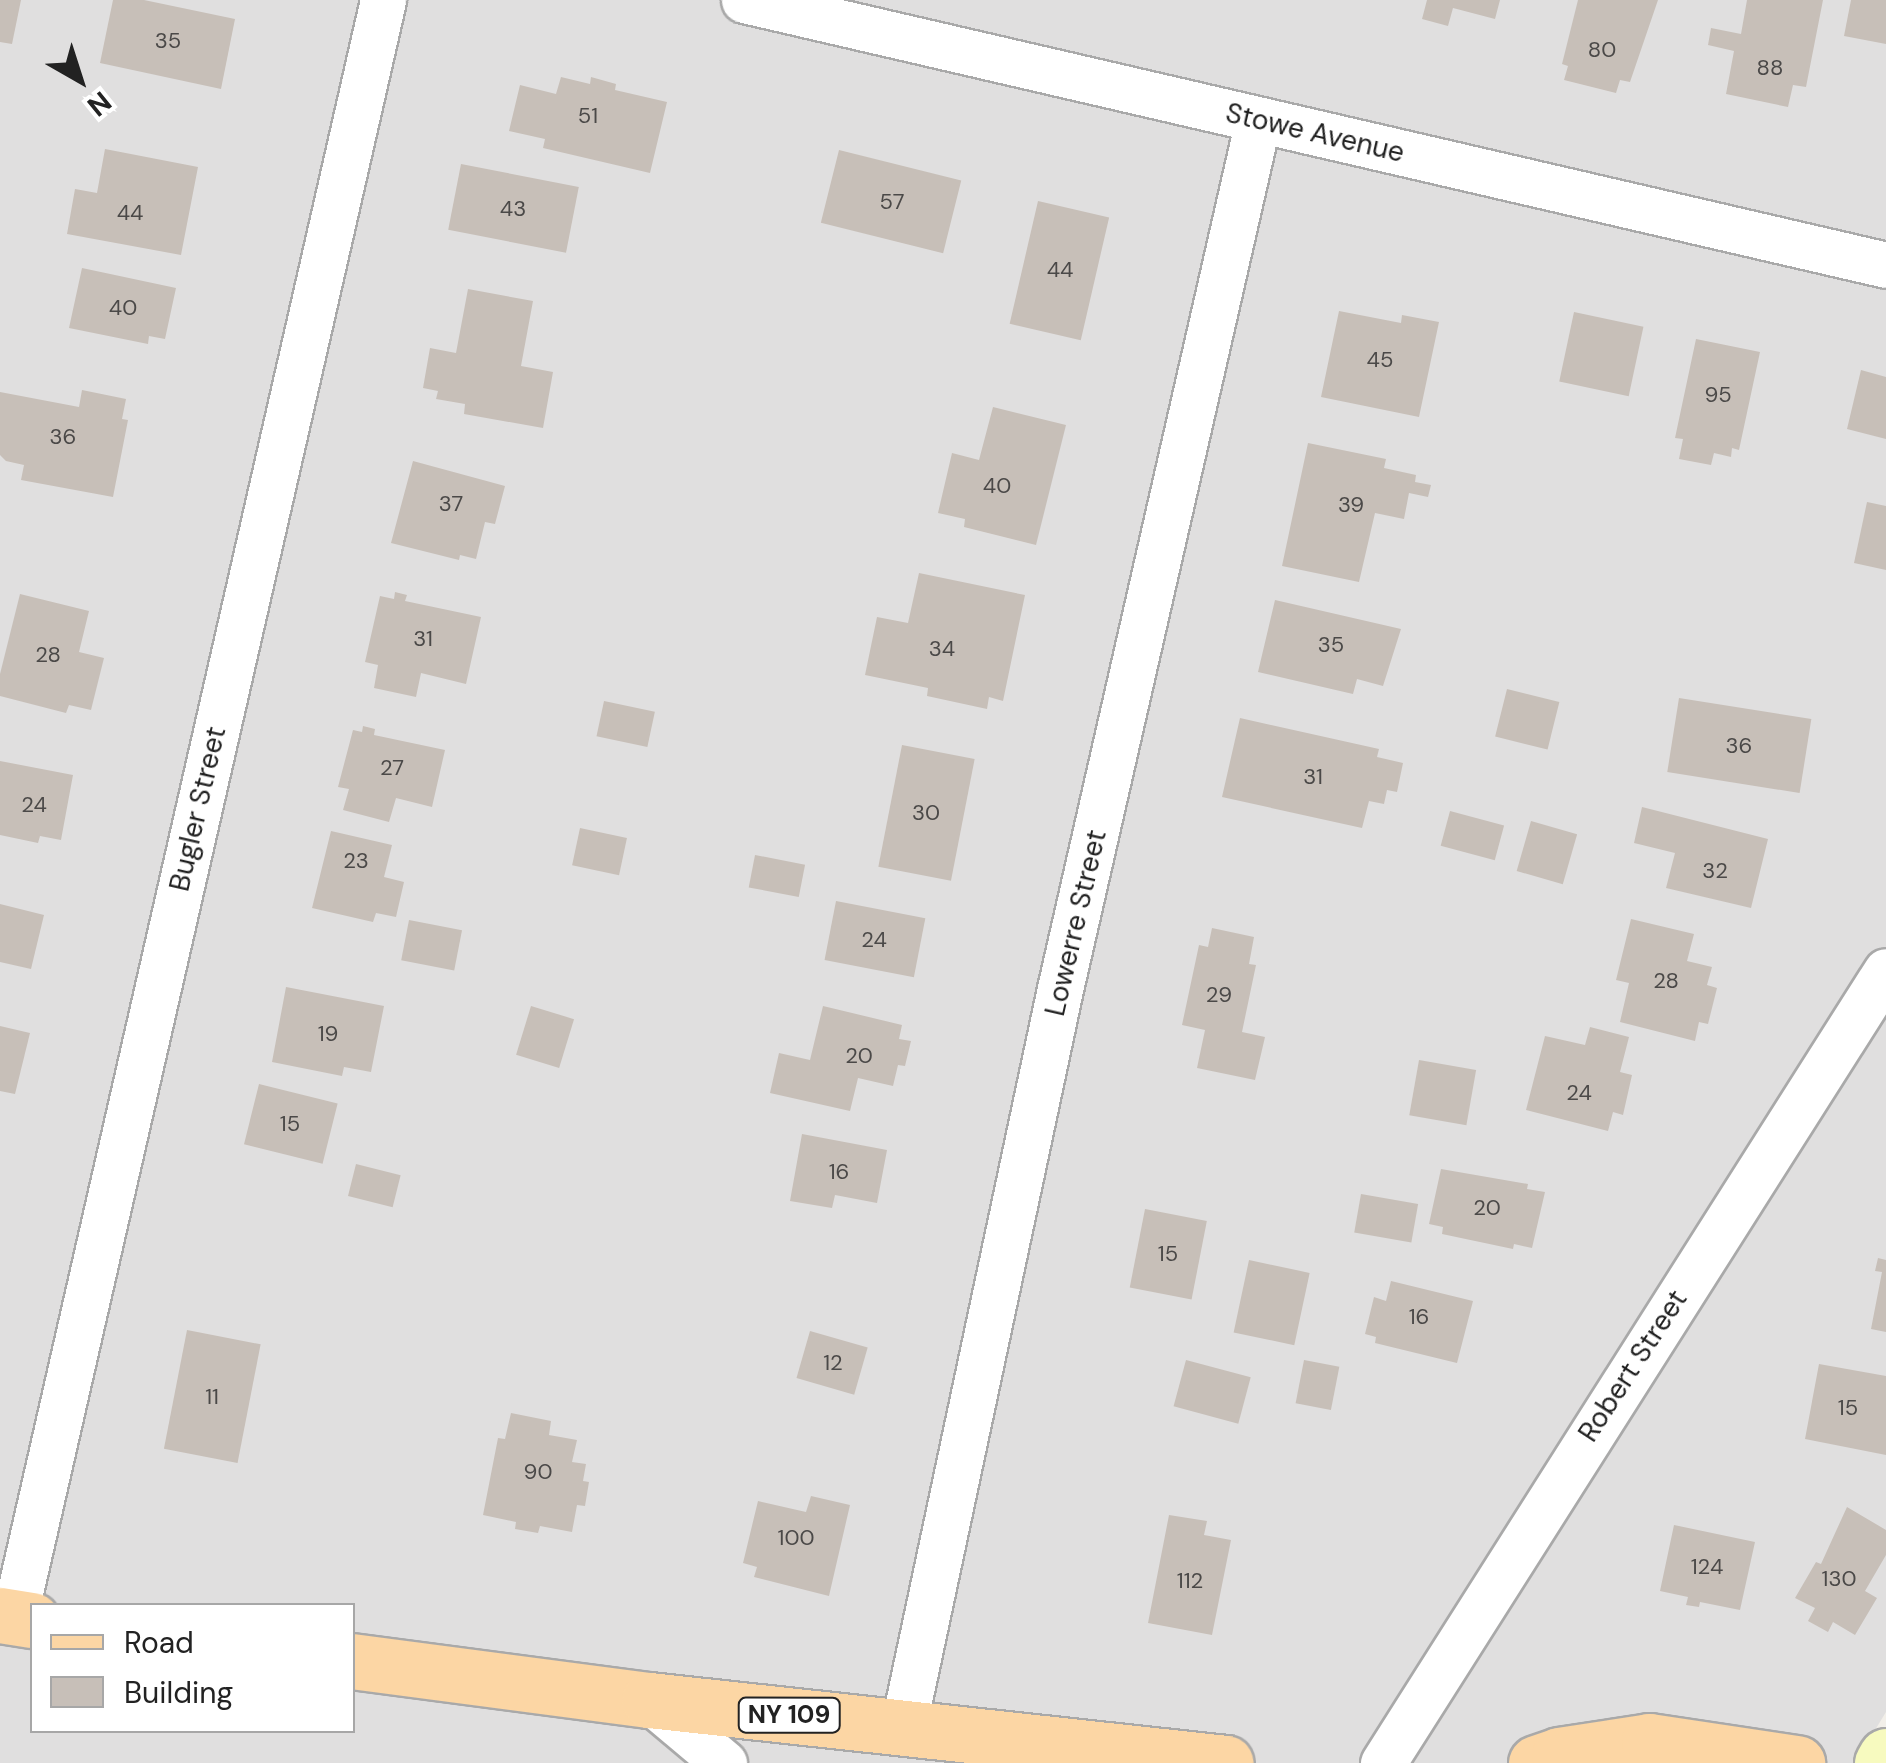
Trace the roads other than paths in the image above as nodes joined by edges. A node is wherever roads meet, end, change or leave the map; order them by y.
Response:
1 (383, 0) edge
2 (744, 0) edge
3 (1258, 120) junction
4 (1886, 265) edge
5 (1886, 971) edge
6 (15, 1618) edge
7 (355, 1662) edge
8 (650, 1700) junction
9 (904, 1728) junction
10 (1886, 1756) edge
11 (724, 1763) edge
12 (1226, 1763) edge
13 (1383, 1763) edge
14 (1536, 1763) edge
15 (1797, 1763) edge
16 (1882, 1763) edge

1 - 6 street, Bugler Street
2 - 3 street, Stowe Avenue
3 - 4 street, Stowe Avenue
3 - 9 street, Lowerre Street
5 - 13 street, Robert Street
7 - 8 main road, NY 109
8 - 9 main road, NY 109
8 - 11 street
9 - 12 main road, NY 109
10 - 16 main road
14 - 15 main road

